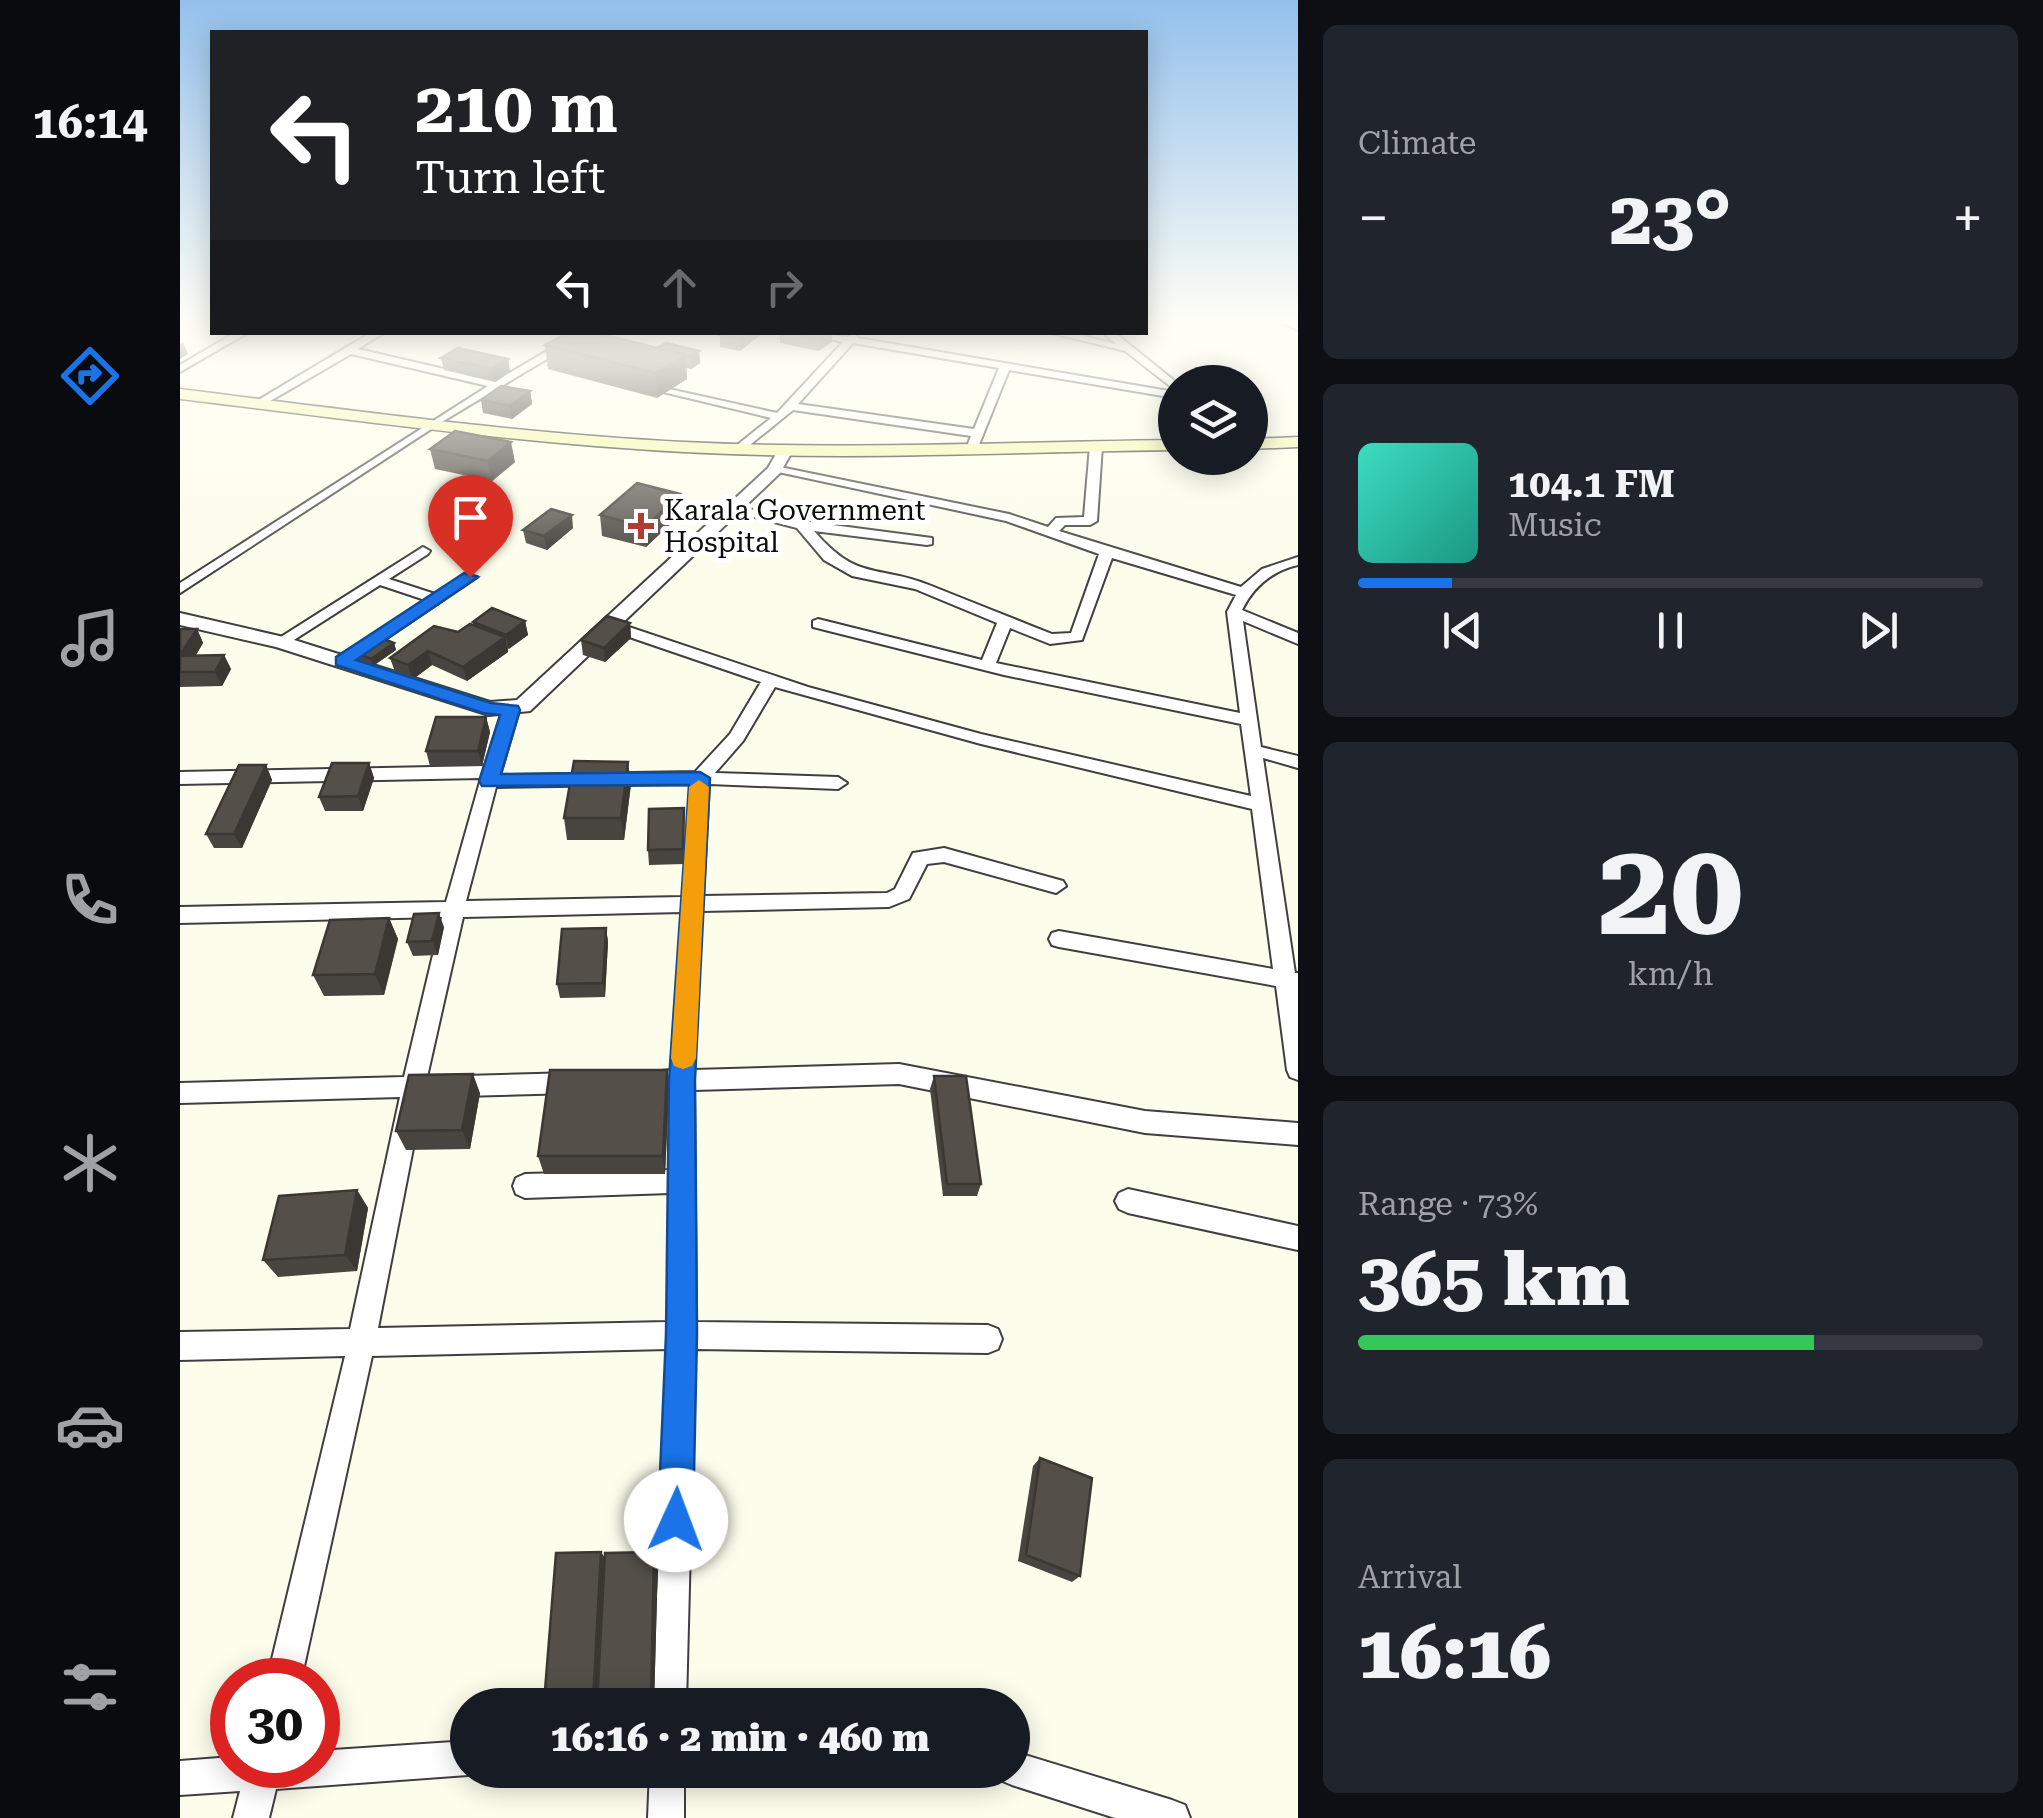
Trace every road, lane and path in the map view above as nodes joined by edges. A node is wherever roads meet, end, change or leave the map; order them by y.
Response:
1 (311, 405) edge
2 (465, 405) edge
3 (726, 405) edge
4 (990, 405) edge
5 (790, 406) joint
6 (780, 417) junction
7 (436, 421) junction
8 (975, 441) junction
9 (1298, 442) edge
10 (1268, 443) edge
11 (1158, 445) edge
12 (1096, 446) junction
13 (740, 448) junction
14 (785, 450) junction
15 (775, 470) junction
16 (731, 509) junction
17 (802, 525) junction
18 (1052, 531) junction
19 (927, 541) dead end
20 (423, 552) dead end
21 (1107, 552) junction
22 (1295, 563) edge
23 (470, 577) dead end
24 (379, 580) junction
25 (180, 589) edge
26 (1242, 592) junction
27 (436, 599) junction
28 (1234, 612) junction
29 (180, 619) edge
30 (1005, 622) junction
31 (606, 624) junction
32 (818, 624) dead end
33 (1298, 639) edge
34 (282, 642) junction
35 (342, 661) junction
36 (987, 666) junction
37 (770, 680) junction
38 (511, 710) junction
39 (1249, 720) junction
40 (1254, 750) junction
41 (1298, 762) edge
42 (490, 777) junction
43 (180, 778) edge
44 (700, 778) junction
45 (838, 784) dead end
46 (1261, 804) junction
47 (1056, 886) dead end
48 (693, 906) junction
49 (457, 910) junction
50 (180, 915) edge
51 (1059, 939) dead end
52 (1292, 981) edge
53 (1298, 1070) edge
54 (682, 1080) junction
55 (411, 1087) junction
56 (180, 1094) edge
57 (1298, 1134) edge
58 (682, 1181) junction
59 (524, 1186) dead end
60 (1128, 1201) dead end
61 (1298, 1238) edge
62 (682, 1334) junction
63 (988, 1339) dead end
64 (362, 1342) junction
65 (180, 1346) edge
66 (289, 1658) edge
67 (671, 1688) edge
68 (450, 1759) edge
69 (340, 1765) edge
70 (1030, 1774) edge
71 (210, 1775) edge
72 (180, 1778) edge
73 (258, 1788) edge
74 (667, 1788) edge
75 (251, 1818) edge
76 (666, 1818) edge
77 (1172, 1818) edge

1 - 7 main road
2 - 7 street
3 - 6 street
4 - 8 street
5 - 6 street
5 - 8 street
6 - 13 street
7 - 13 main road
7 - 25 street
8 - 12 main road
8 - 14 main road
9 - 10 main road
11 - 12 main road
12 - 18 street
13 - 14 main road
14 - 15 street
15 - 16 street
15 - 18 street
16 - 17 street
16 - 31 street
17 - 19 street
17 - 30 street
18 - 21 street
20 - 24 street
21 - 26 street
21 - 30 street
22 - 26 street
23 - 27 street
24 - 27 street
24 - 34 street
26 - 28 street
27 - 35 street
28 - 33 street
28 - 39 street
29 - 34 street
30 - 36 street
31 - 37 street
31 - 38 street
32 - 36 street
34 - 35 street
35 - 38 street
36 - 39 street
37 - 44 street
37 - 46 street
38 - 42 street
39 - 40 street
40 - 41 street
40 - 46 street
42 - 43 street
42 - 44 street
42 - 49 street
44 - 45 street
44 - 48 street
46 - 52 street
47 - 48 street
48 - 49 street
48 - 54 street
49 - 50 street
49 - 55 street
51 - 52 street
52 - 53 street
54 - 55 street
54 - 57 street
54 - 58 street
55 - 56 street
55 - 64 street
58 - 59 street
58 - 62 street
60 - 61 street
62 - 63 street
62 - 64 street
62 - 67 street
64 - 65 street
64 - 66 street
68 - 69 street
70 - 77 street
71 - 72 street
73 - 75 street
74 - 76 street

